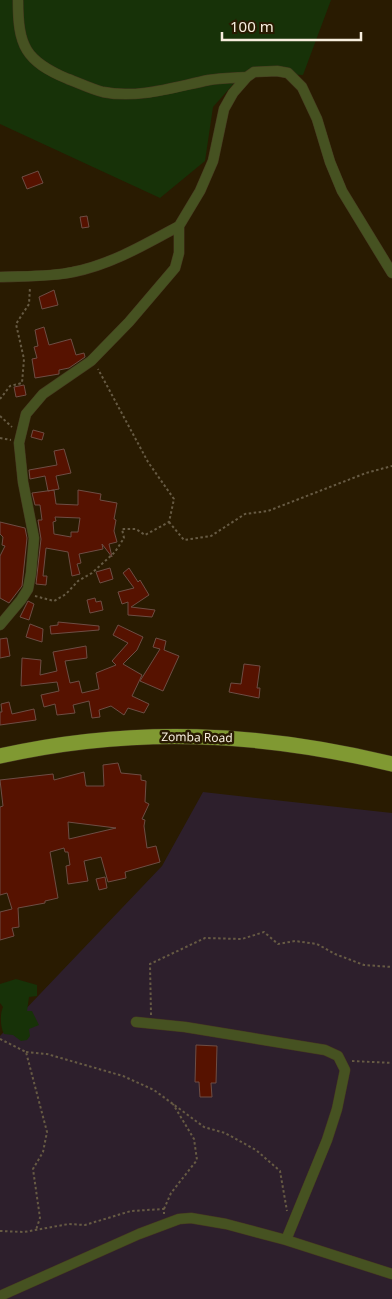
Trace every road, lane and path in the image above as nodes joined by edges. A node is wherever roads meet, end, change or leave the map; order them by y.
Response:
1 (18, 0) edge
2 (246, 77) junction
3 (179, 226) junction
4 (392, 273) edge
5 (30, 275) junction
6 (0, 278) edge
7 (91, 361) junction
8 (0, 399) edge
9 (0, 416) edge
10 (15, 430) dead end
11 (16, 438) dead end
12 (15, 443) dead end
13 (392, 466) edge
14 (169, 522) junction
15 (26, 593) junction
16 (0, 625) edge
17 (0, 756) edge
18 (392, 764) edge
19 (392, 967) edge
20 (136, 1022) dead end
21 (151, 1024) junction
22 (0, 1039) edge
23 (26, 1052) junction
24 (342, 1060) junction
25 (392, 1063) edge
26 (172, 1102) junction
27 (164, 1209) junction
28 (287, 1218) dead end
29 (164, 1224) junction
30 (36, 1230) junction
31 (0, 1231) edge
32 (286, 1240) junction
33 (392, 1274) edge
34 (0, 1296) edge

1 - 2 street
2 - 3 street
2 - 4 street
3 - 5 street
3 - 7 street
5 - 6 street
5 - 8 path
7 - 14 path
7 - 15 street
9 - 10 path
11 - 12 path
13 - 14 path
14 - 15 path
15 - 16 street
17 - 18 highway, Zomba Road
19 - 21 path
20 - 21 street
21 - 24 street
22 - 23 path
23 - 26 path
23 - 30 path
24 - 25 path
24 - 32 street
26 - 27 path
26 - 28 path
27 - 29 path
27 - 30 path
29 - 32 street
29 - 34 street
30 - 31 path
32 - 33 street

